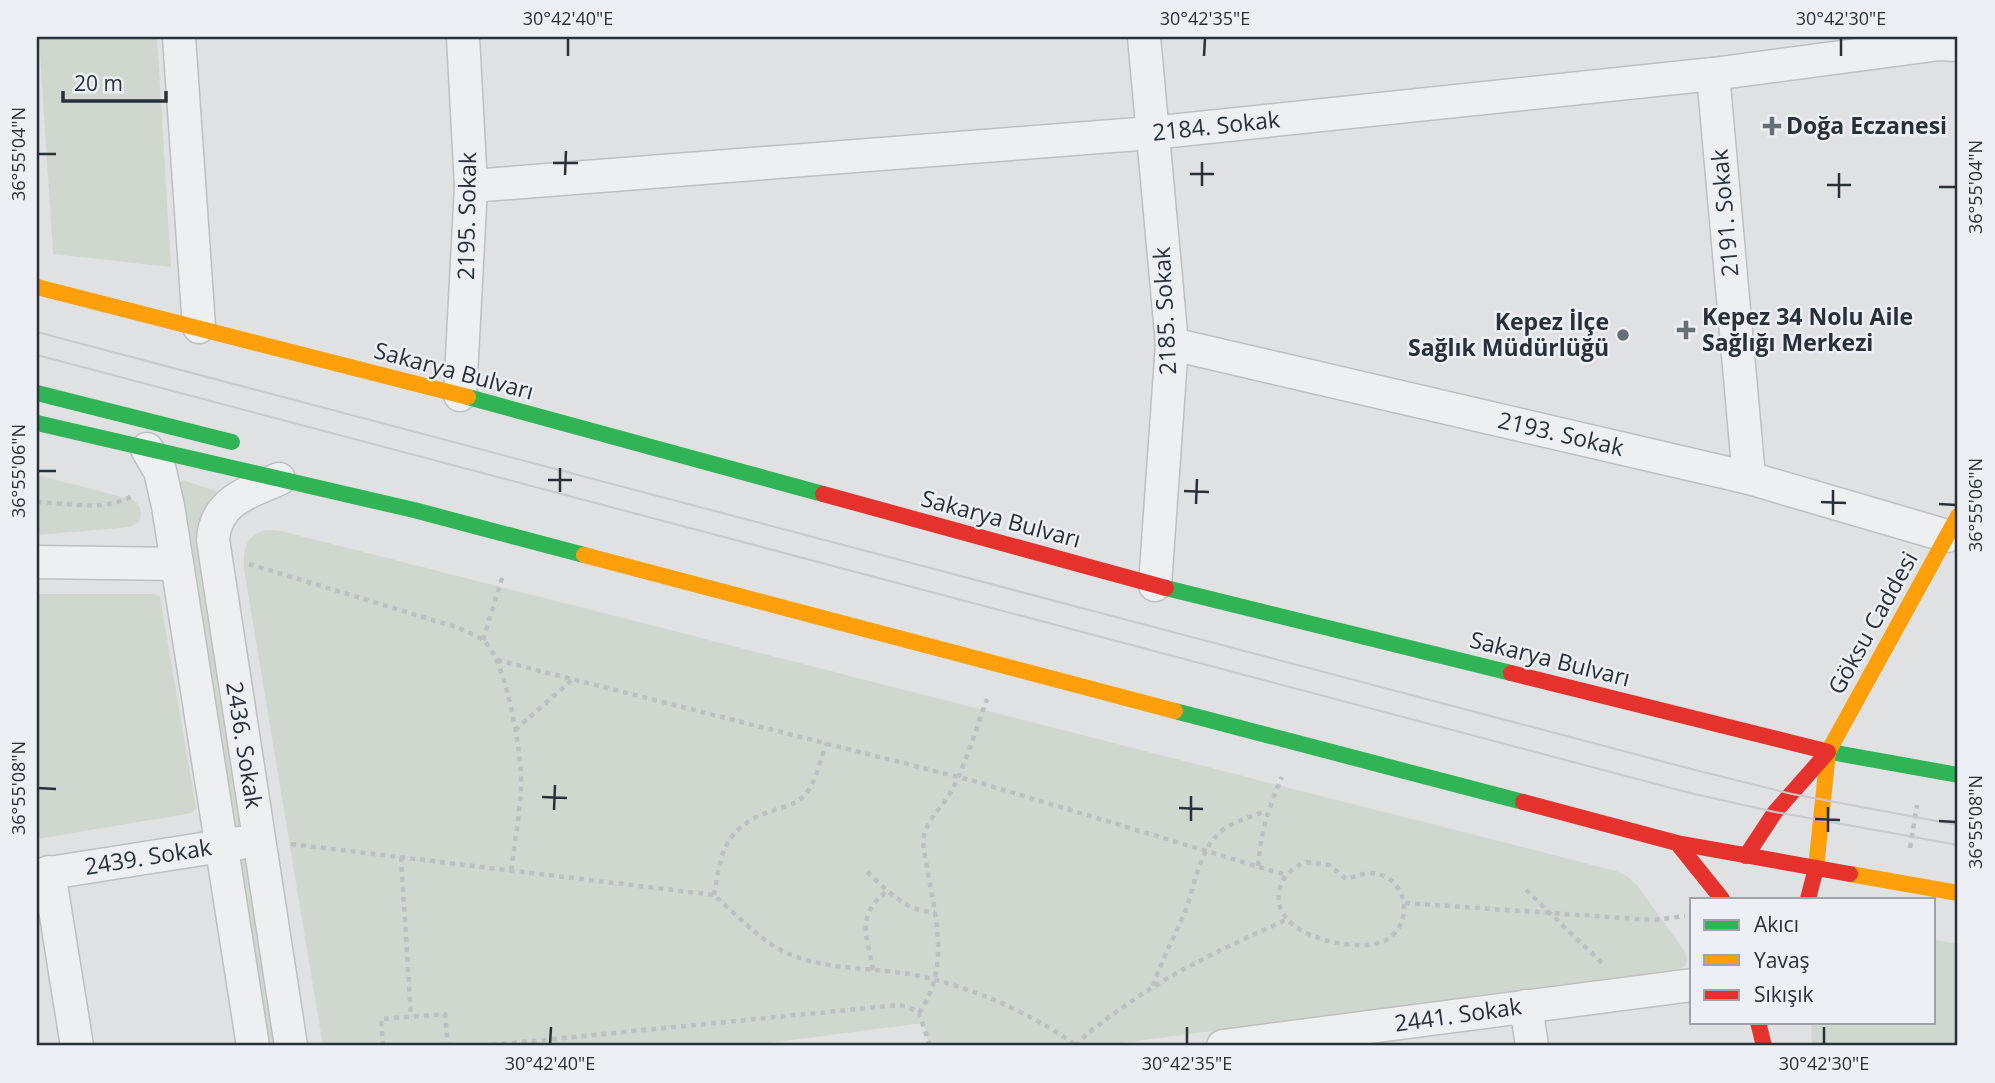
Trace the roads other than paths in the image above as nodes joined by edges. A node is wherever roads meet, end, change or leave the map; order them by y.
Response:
1 (179, 37) edge
2 (463, 37) edge
3 (1144, 37) edge
4 (1946, 42) edge
5 (1713, 74) junction
6 (1151, 133) junction
7 (471, 186) junction
8 (37, 287) edge
9 (199, 327) junction
10 (1172, 345) junction
11 (37, 393) edge
12 (460, 396) junction
13 (37, 423) edge
14 (244, 445) dead end
15 (147, 449) junction
16 (341, 477) dead end
17 (279, 478) junction
18 (1749, 478) junction
19 (414, 510) junction
20 (1952, 526) edge
21 (37, 562) edge
22 (177, 564) junction
23 (1155, 585) junction
24 (1828, 752) junction
25 (1958, 775) edge
26 (259, 840) junction
27 (1677, 843) junction
28 (221, 846) junction
29 (1746, 862) junction
30 (1816, 869) junction
31 (43, 874) edge
32 (1958, 893) edge
33 (1721, 898) edge
34 (1808, 898) edge
35 (1690, 985) edge
36 (1526, 1006) junction
37 (1758, 1024) edge
38 (77, 1046) edge
39 (253, 1046) edge
40 (291, 1046) edge
41 (1223, 1046) edge
42 (1532, 1046) edge
43 (1764, 1046) edge

1 - 9 street
2 - 7 street, 2195. Sokak
3 - 6 street, 2185. Sokak
4 - 5 street, 2184. Sokak
5 - 6 street, 2184. Sokak
5 - 18 street, 2191. Sokak
6 - 7 street, 2184. Sokak
6 - 10 street, 2185. Sokak
7 - 12 street, 2195. Sokak
8 - 9 main road, Sakarya Bulvarı
9 - 12 main road, Sakarya Bulvarı
10 - 18 street, 2193. Sokak
10 - 23 street, 2185. Sokak
11 - 14 main road
12 - 23 main road, Sakarya Bulvarı
13 - 15 main road
15 - 17 main road
15 - 22 street, 2436. Sokak
16 - 19 main road
17 - 19 main road
17 - 26 street, 2436. Sokak
18 - 20 street, 2193. Sokak
19 - 27 main road
20 - 24 main road, Göksu Caddesi
21 - 22 street
22 - 28 street, 2436. Sokak
23 - 24 main road, Sakarya Bulvarı
24 - 25 main road, Sakarya Bulvarı
24 - 29 main road
24 - 30 main road
26 - 28 street, 2439. Sokak
26 - 40 street, 2436. Sokak
27 - 29 main road
27 - 33 main road
28 - 31 street, 2439. Sokak
28 - 39 street, 2436. Sokak
29 - 30 main road
30 - 32 main road
30 - 34 main road
31 - 38 street
35 - 36 street, 2441. Sokak
36 - 41 street, 2441. Sokak
36 - 42 street
37 - 43 main road

